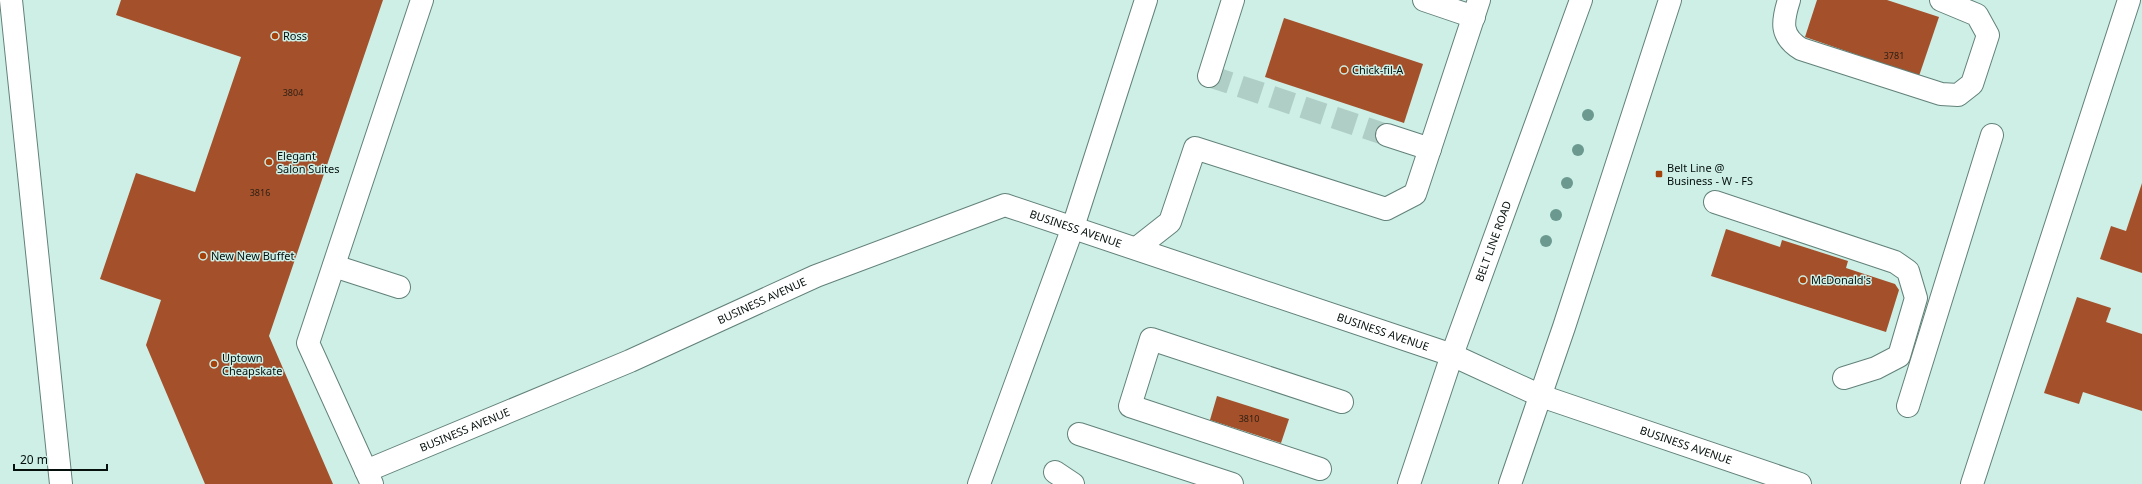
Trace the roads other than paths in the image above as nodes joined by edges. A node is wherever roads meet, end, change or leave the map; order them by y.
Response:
1 (11, 0) edge
2 (422, 0) edge
3 (1146, 0) edge
4 (1234, 0) edge
5 (1424, 0) edge
6 (1581, 0) edge
7 (1789, 0) edge
8 (1941, 0) edge
9 (2129, 0) edge
10 (1666, 2) edge
11 (1477, 8) edge
12 (1210, 76) dead end
13 (1387, 135) tunnel mouth
14 (1992, 135) dead end
15 (1430, 149) junction
16 (1715, 202) dead end
17 (1073, 227) junction
18 (1137, 248) junction
19 (334, 266) junction
20 (399, 287) dead end
21 (1452, 355) junction
22 (1844, 378) dead end
23 (1541, 396) junction
24 (1342, 402) dead end
25 (1908, 406) dead end
26 (1079, 434) dead end
27 (1320, 469) dead end
28 (1055, 472) dead end
29 (369, 478) edge
30 (60, 484) edge
31 (979, 484) edge
32 (1073, 484) edge
33 (1232, 484) edge
34 (1409, 484) edge
35 (1510, 484) edge
36 (1800, 484) edge
37 (1972, 484) edge

1 - 30 main road
2 - 19 main road
3 - 17 main road
4 - 12 main road
5 - 11 main road
6 - 21 main road, BELT LINE ROAD
7 - 8 main road
9 - 37 main road
10 - 23 main road
11 - 15 main road
13 - 15 main road
14 - 25 main road
15 - 18 main road
16 - 22 main road
17 - 18 main road, BUSINESS AVENUE
17 - 29 main road, BUSINESS AVENUE
17 - 31 main road
18 - 21 main road, BUSINESS AVENUE
19 - 20 main road
19 - 29 main road
21 - 23 main road, BUSINESS AVENUE
21 - 34 main road, BELT LINE ROAD
23 - 35 main road
23 - 36 main road, BUSINESS AVENUE
24 - 27 main road
26 - 33 main road
28 - 32 main road

